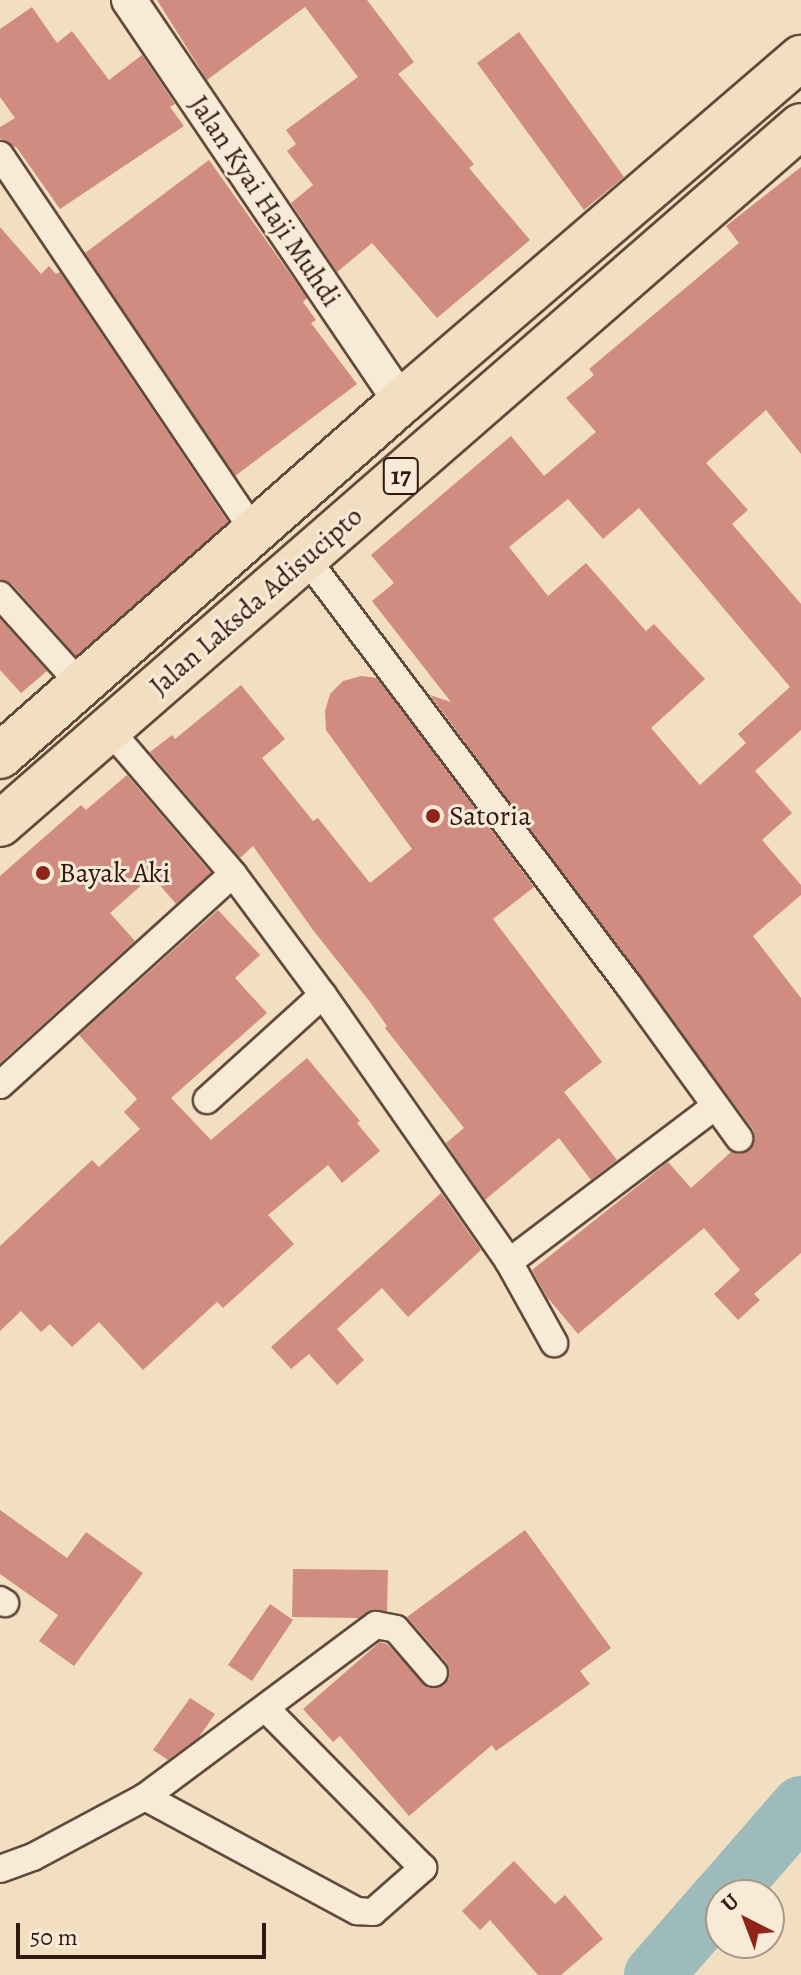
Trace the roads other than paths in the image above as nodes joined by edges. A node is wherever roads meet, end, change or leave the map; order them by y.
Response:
1 (129, 0) edge
2 (801, 58) edge
3 (801, 126) edge
4 (0, 155) edge
5 (401, 402) junction
6 (254, 532) junction
7 (306, 558) junction
8 (0, 595) edge
9 (81, 685) junction
10 (108, 728) junction
11 (0, 756) edge
12 (0, 824) edge
13 (233, 874) junction
14 (323, 995) junction
15 (0, 1085) edge
16 (207, 1100) dead end
17 (715, 1106) junction
18 (739, 1138) dead end
19 (509, 1262) junction
20 (554, 1343) dead end
21 (434, 1673) dead end
22 (266, 1709) junction
23 (145, 1797) junction
24 (0, 1869) edge

1 - 5 street, Jalan Kyai Haji Muhdi
2 - 5 highway, Jalan Laksda Adisucipto / 17
3 - 7 highway, Jalan Laksda Adisucipto / 17
4 - 6 street
5 - 6 highway, Jalan Laksda Adisucipto / 17
6 - 9 highway, Jalan Laksda Adisucipto / 17
7 - 10 highway, Jalan Laksda Adisucipto / 17
7 - 17 street
8 - 9 street
9 - 11 highway, Jalan Laksda Adisucipto / 17
10 - 12 highway, Jalan Laksda Adisucipto / 17
10 - 13 street
13 - 14 street
13 - 15 street
14 - 16 street
14 - 19 street
17 - 18 street
17 - 19 street
19 - 20 street
21 - 22 street
22 - 23 street
22 - 23 street
23 - 24 street

